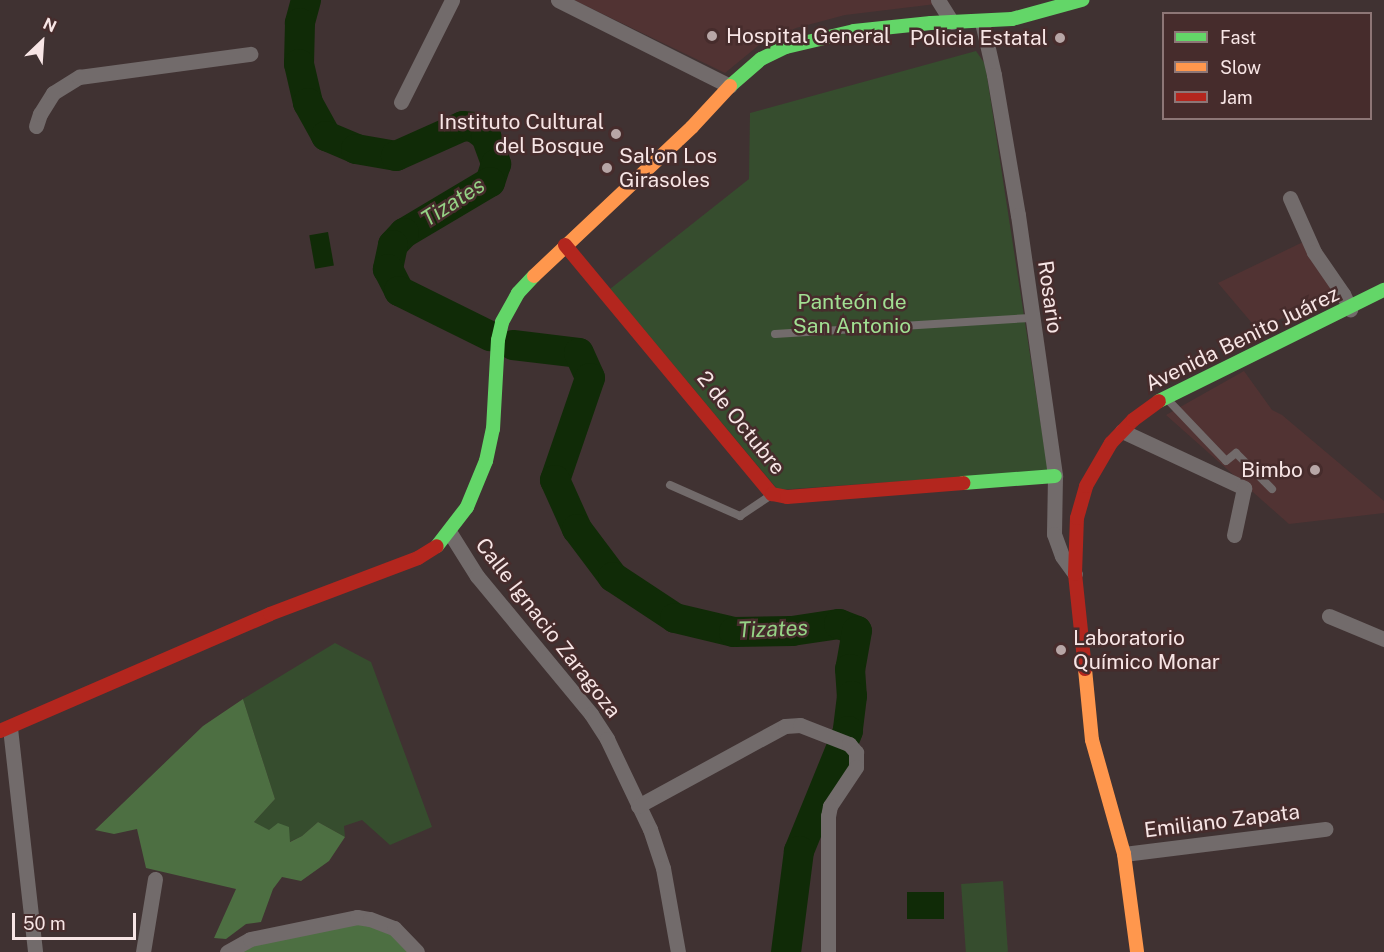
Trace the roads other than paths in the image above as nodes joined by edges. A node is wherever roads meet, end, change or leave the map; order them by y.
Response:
1 (452, 0) edge
2 (558, 0) edge
3 (939, 0) edge
4 (1082, 0) edge
5 (952, 22) junction
6 (982, 22) junction
7 (250, 54) dead end
8 (730, 86) junction
9 (401, 102) dead end
10 (36, 126) dead end
11 (1290, 198) dead end
12 (565, 244) junction
13 (1384, 290) edge
14 (1350, 309) junction
15 (1031, 318) junction
16 (776, 334) dead end
17 (1165, 397) junction
18 (1122, 430) junction
19 (1055, 476) junction
20 (670, 485) dead end
21 (1272, 489) dead end
22 (772, 494) junction
23 (450, 533) junction
24 (1234, 535) dead end
25 (1075, 574) junction
26 (1329, 616) dead end
27 (1384, 639) edge
28 (5, 729) edge
29 (638, 806) junction
30 (1325, 829) dead end
31 (1124, 854) junction
32 (155, 879) dead end
33 (35, 952) edge
34 (143, 952) edge
35 (227, 952) edge
36 (417, 952) edge
37 (678, 952) edge
38 (828, 952) edge
39 (1137, 952) edge

1 - 9 street
2 - 8 street
3 - 5 street
4 - 6 street
5 - 6 street
5 - 8 street
6 - 15 street, Rosario
7 - 10 street
8 - 12 street
11 - 14 street
12 - 22 street, 2 de Octubre
12 - 23 street
13 - 14 street, Avenida Benito Juárez
14 - 17 street, Avenida Benito Juárez
15 - 16 lane
15 - 19 street, Rosario
17 - 18 street, Avenida Benito Juárez
17 - 21 lane
18 - 24 street
18 - 25 street, Avenida Benito Juárez
19 - 22 street, 2 de Octubre
19 - 25 street, Rosario
20 - 22 lane
23 - 28 street
23 - 29 street, Calle Ignacio Zaragoza
25 - 31 street, Avenida Benito Juárez
26 - 27 street
28 - 33 street
29 - 37 street, Calle Ignacio Zaragoza
29 - 38 street
30 - 31 street, Emiliano Zapata
31 - 39 street, Avenida Benito Juárez
32 - 34 street
35 - 36 street

